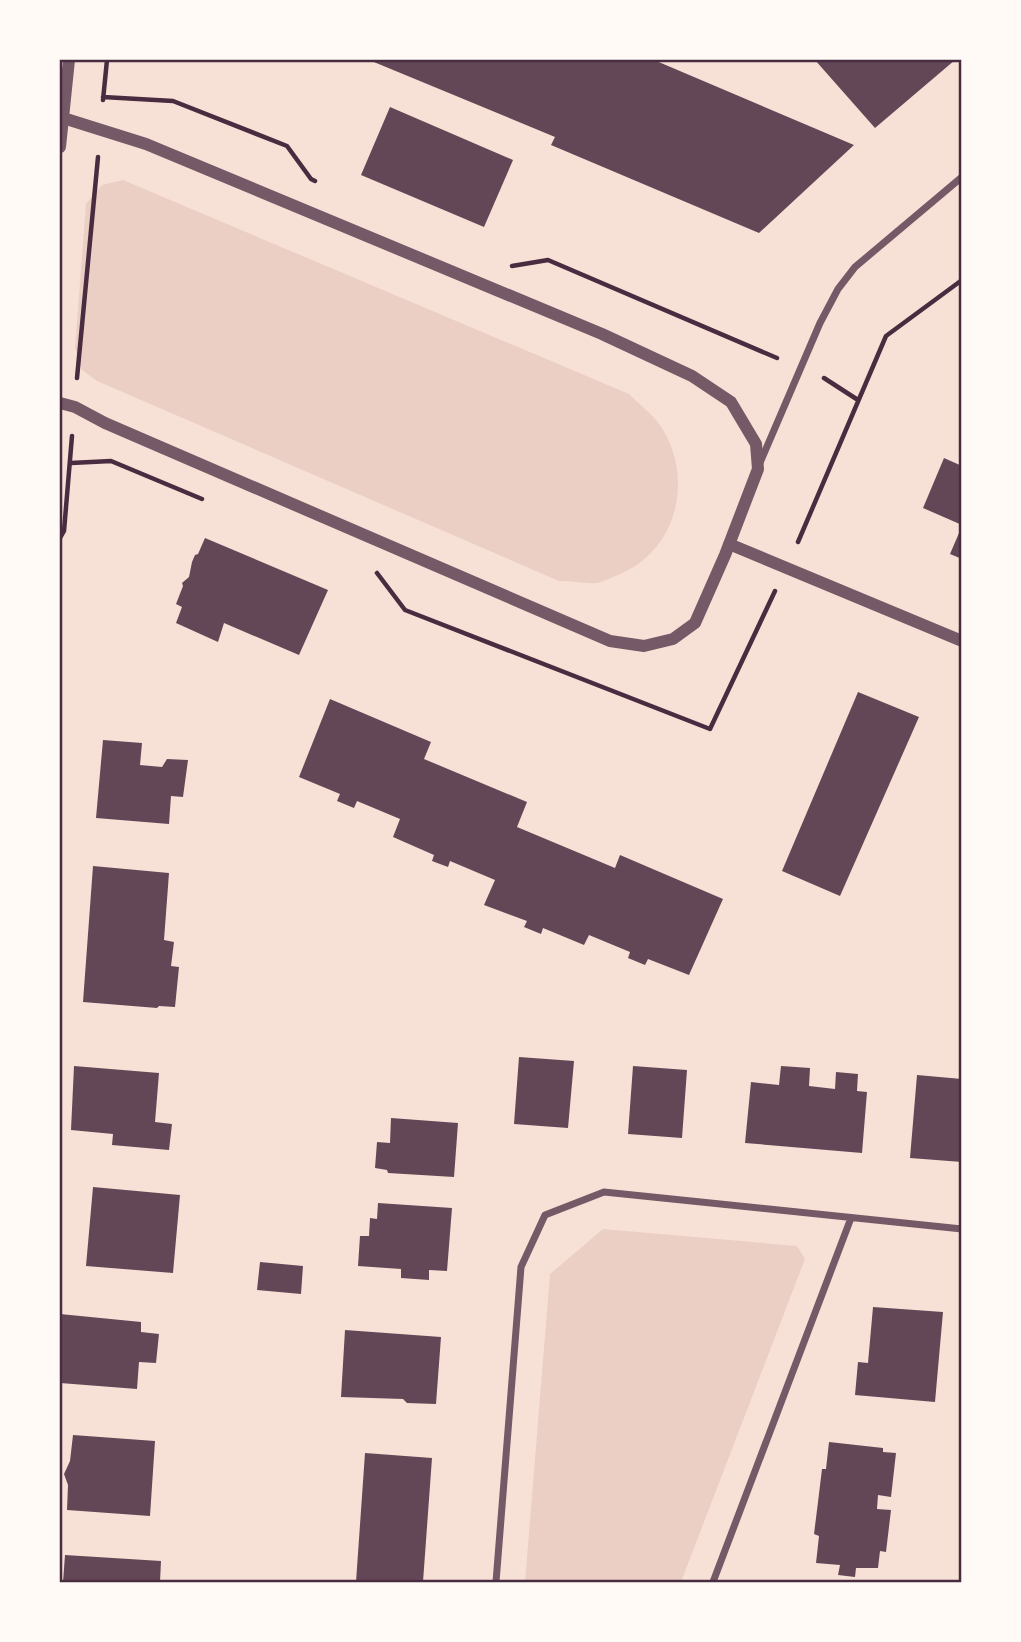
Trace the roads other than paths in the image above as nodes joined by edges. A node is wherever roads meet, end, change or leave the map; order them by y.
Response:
1 (69, 60) edge
2 (61, 118) edge
3 (60, 147) edge
4 (961, 177) edge
5 (60, 403) edge
6 (758, 469) junction
7 (729, 544) junction
8 (961, 641) edge
9 (850, 1218) junction
10 (961, 1229) edge
11 (496, 1583) edge
12 (713, 1583) edge

1 - 2 street
2 - 3 street
2 - 6 street
4 - 6 street
5 - 7 street
6 - 7 street
7 - 8 street
9 - 10 street
9 - 11 street
9 - 12 street

